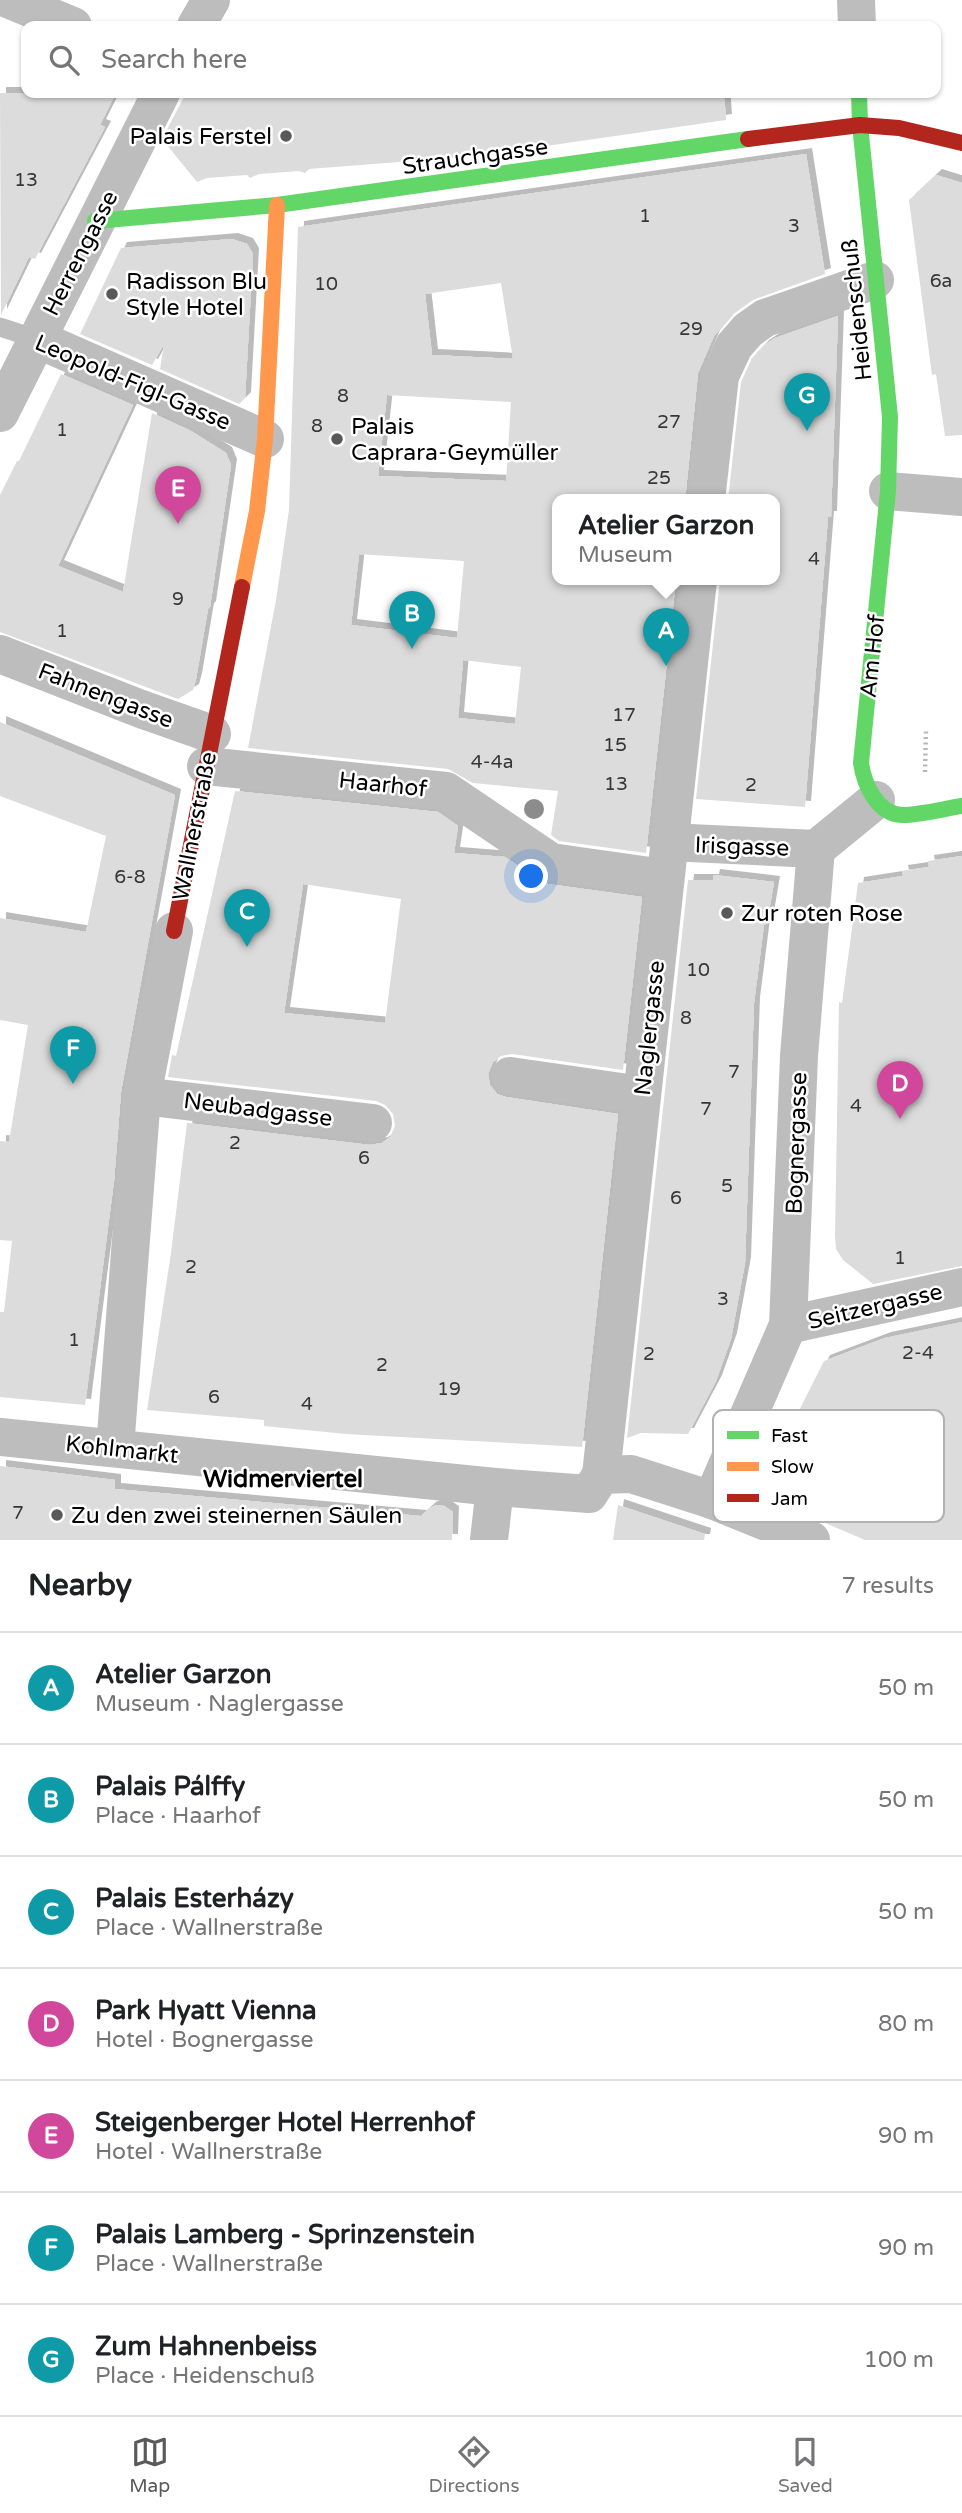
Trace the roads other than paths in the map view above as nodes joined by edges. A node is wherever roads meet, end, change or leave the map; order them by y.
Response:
1 (10, 0) edge
2 (211, 0) edge
3 (856, 0) edge
4 (61, 21) edge
5 (199, 21) edge
6 (857, 21) edge
7 (158, 98) edge
8 (859, 98) edge
9 (860, 125) junction
10 (962, 143) edge
11 (277, 205) junction
12 (95, 221) junction
13 (875, 280) junction
14 (0, 327) edge
15 (37, 339) junction
16 (0, 413) edge
17 (265, 439) junction
18 (888, 491) junction
19 (707, 494) edge
20 (962, 497) edge
21 (697, 585) edge
22 (0, 654) edge
23 (209, 750) junction
24 (876, 800) junction
25 (962, 806) edge
26 (816, 849) junction
27 (667, 860) junction
28 (174, 931) joint
29 (509, 1076) dead end
30 (642, 1095) junction
31 (142, 1096) junction
32 (373, 1123) dead end
33 (962, 1287) edge
34 (788, 1325) junction
35 (751, 1410) edge
36 (0, 1437) edge
37 (115, 1448) junction
38 (601, 1475) junction
39 (495, 1488) junction
40 (712, 1500) edge
41 (766, 1522) edge
42 (489, 1540) edge
43 (811, 1540) edge

1 - 4 street
2 - 5 street
3 - 6 street
7 - 12 street, Herrengasse
8 - 9 street, Heidenschuß
9 - 10 street, Strauchgasse
9 - 11 street, Strauchgasse
9 - 13 street, Heidenschuß
11 - 12 street, Strauchgasse
11 - 17 street, Wallnerstraße
12 - 15 street, Herrengasse
13 - 18 street, Heidenschuß
13 - 19 street
14 - 15 lane, Leopold-Figl-Gasse
15 - 16 street, Herrengasse
15 - 17 street, Leopold-Figl-Gasse
17 - 23 street, Wallnerstraße
18 - 20 street
18 - 24 street, Am Hof
21 - 27 street, Naglergasse
22 - 23 street, Fahnengasse
23 - 27 street, Haarhof
23 - 28 street, Wallnerstraße
24 - 25 street
24 - 26 street
26 - 27 street, Irisgasse
26 - 34 street, Bognergasse
27 - 30 street, Naglergasse
28 - 31 street, Wallnerstraße
29 - 30 street
30 - 38 street, Naglergasse
31 - 32 street, Neubadgasse
31 - 37 street, Wallnerstraße
33 - 34 street, Seitzergasse
34 - 35 street, Bognergasse
36 - 37 street, Kohlmarkt
37 - 39 street, Kohlmarkt
38 - 39 street, Kohlmarkt
38 - 40 street
39 - 42 street
41 - 43 street

